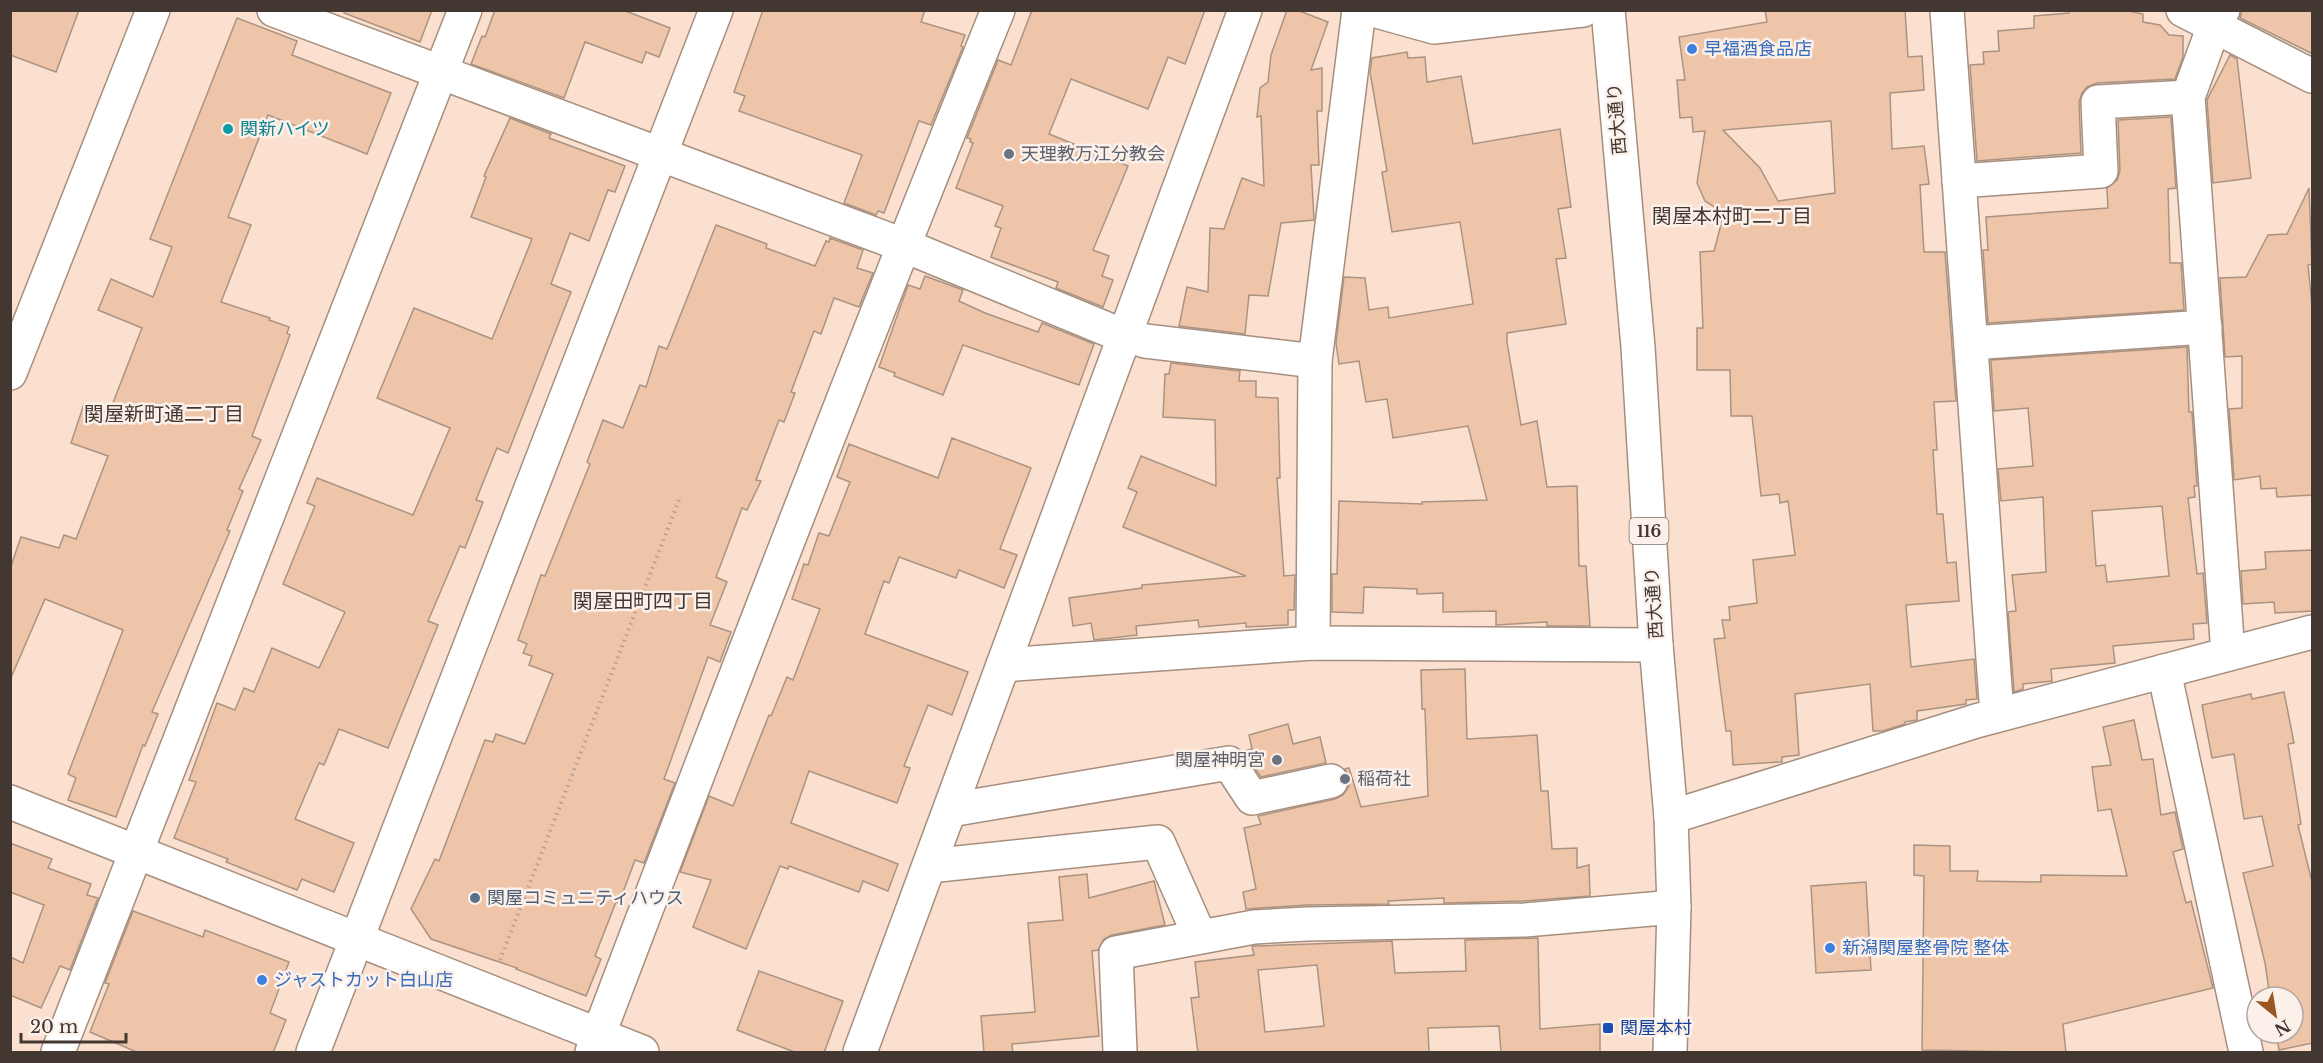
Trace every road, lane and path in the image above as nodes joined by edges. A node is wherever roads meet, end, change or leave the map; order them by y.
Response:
1 (153, 10) edge
2 (274, 10) edge
3 (465, 10) edge
4 (716, 10) edge
5 (998, 10) edge
6 (1245, 10) edge
7 (1359, 10) edge
8 (1373, 10) edge
9 (1583, 10) edge
10 (1608, 10) edge
11 (1947, 10) edge
12 (2183, 10) edge
13 (2219, 18) edge
14 (325, 19) edge
15 (441, 72) junction
16 (2313, 76) edge
17 (2188, 98) junction
18 (660, 154) junction
19 (1959, 182) junction
20 (903, 245) junction
21 (2205, 327) junction
22 (1124, 335) junction
23 (1971, 343) junction
24 (1315, 361) junction
25 (10, 373) edge
26 (679, 500) dead end
27 (2313, 632) edge
28 (1313, 643) junction
29 (1656, 645) junction
30 (2228, 654) junction
31 (1003, 665) junction
32 (2164, 671) junction
33 (1997, 715) junction
34 (1331, 781) dead end
35 (10, 802) edge
36 (950, 810) junction
37 (1671, 817) junction
38 (137, 852) junction
39 (929, 866) junction
40 (1674, 907) junction
41 (1200, 937) junction
42 (356, 939) junction
43 (488, 991) junction
44 (595, 1044) edge
45 (58, 1053) edge
46 (313, 1053) edge
47 (642, 1053) edge
48 (860, 1053) edge
49 (1120, 1053) edge
50 (1670, 1053) edge
51 (2246, 1053) edge

1 - 25 main road
2 - 14 main road
3 - 15 main road
4 - 18 main road
5 - 20 main road
6 - 22 main road
7 - 24 main road
8 - 9 main road
10 - 29 main road, 西大通り / 116
11 - 19 main road
12 - 13 main road
13 - 16 main road
13 - 17 main road
14 - 15 main road
15 - 18 main road
15 - 38 main road
17 - 19 main road
17 - 21 main road
18 - 20 main road
18 - 42 main road
19 - 23 main road
20 - 22 main road
20 - 44 main road
21 - 23 main road
21 - 30 main road
22 - 24 main road
22 - 31 main road
23 - 33 main road
24 - 28 main road
26 - 43 path
27 - 30 main road
28 - 29 main road
28 - 31 main road
29 - 37 main road, 西大通り / 116
30 - 32 main road
31 - 36 main road
32 - 33 main road
32 - 51 main road
33 - 37 main road
34 - 36 main road
35 - 38 main road
36 - 39 main road
37 - 40 main road, 西大通り / 116
38 - 42 main road
38 - 45 main road
39 - 41 main road
39 - 48 main road
40 - 41 main road
40 - 50 main road, 西大通り / 116
41 - 49 main road
42 - 43 main road
42 - 46 main road
43 - 44 main road
44 - 47 main road

